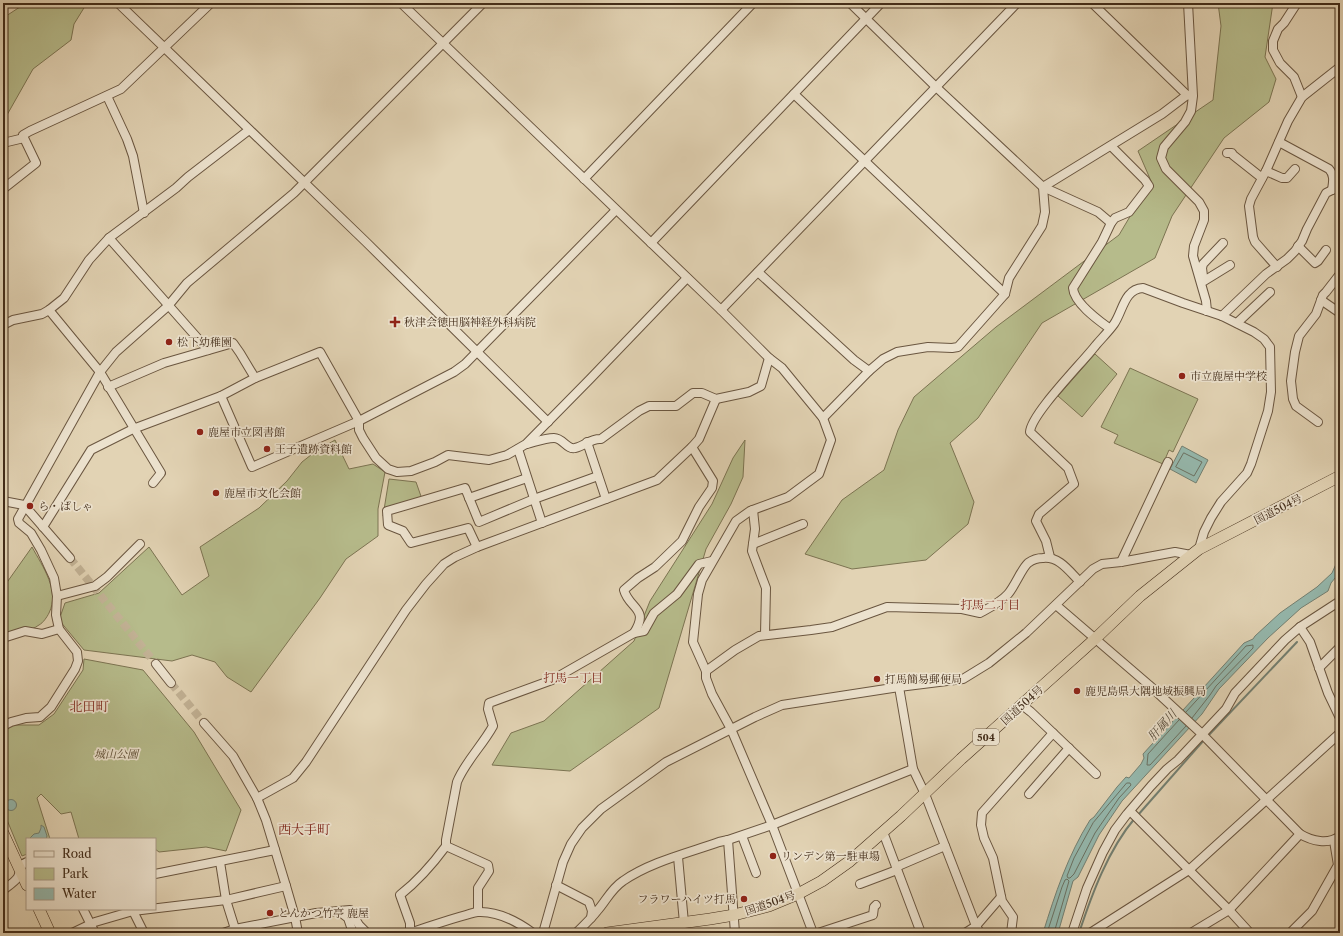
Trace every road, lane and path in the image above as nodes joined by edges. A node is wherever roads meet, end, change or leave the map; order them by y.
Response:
1 (118, 3) edge
2 (211, 3) edge
3 (401, 3) edge
4 (483, 3) edge
5 (753, 3) edge
6 (850, 3) edge
7 (881, 3) edge
8 (1017, 3) edge
9 (1092, 3) edge
10 (1188, 3) edge
11 (1297, 3) edge
12 (866, 19) junction
13 (443, 44) junction
14 (165, 47) junction
15 (1340, 68) edge
16 (936, 87) junction
17 (794, 94) junction
18 (1190, 95) junction
19 (107, 96) junction
20 (1302, 97) junction
21 (249, 130) junction
22 (24, 138) junction
23 (1279, 142) junction
24 (3, 143) edge
25 (1111, 146) junction
26 (1227, 153) dead end
27 (865, 161) junction
28 (1295, 169) dead end
29 (1264, 175) junction
30 (584, 179) junction
31 (304, 183) junction
32 (1043, 187) junction
33 (3, 190) edge
34 (1332, 190) junction
35 (1340, 194) edge
36 (616, 210) junction
37 (144, 213) junction
38 (1111, 222) junction
39 (109, 238) junction
40 (651, 243) junction
41 (1223, 243) dead end
42 (1298, 246) junction
43 (1326, 250) dead end
44 (1230, 265) dead end
45 (1277, 267) junction
46 (758, 272) junction
47 (1340, 274) edge
48 (687, 278) junction
49 (1203, 283) junction
50 (1270, 292) dead end
51 (1005, 294) junction
52 (1321, 300) junction
53 (168, 306) junction
54 (50, 310) junction
55 (721, 310) junction
56 (1207, 311) junction
57 (1340, 313) edge
58 (1222, 316) junction
59 (1237, 323) junction
60 (3, 325) edge
61 (1109, 328) junction
62 (208, 350) junction
63 (477, 351) junction
64 (770, 358) junction
65 (868, 371) junction
66 (100, 372) junction
67 (255, 378) junction
68 (108, 387) junction
69 (221, 396) junction
70 (716, 400) junction
71 (823, 418) junction
72 (359, 421) junction
73 (548, 422) junction
74 (1318, 422) dead end
75 (133, 429) junction
76 (587, 442) junction
77 (526, 444) junction
78 (692, 447) junction
79 (518, 448) junction
80 (1168, 462) dead end
81 (598, 476) junction
82 (1340, 476) edge
83 (527, 478) junction
84 (153, 483) dead end
85 (469, 498) junction
86 (534, 499) junction
87 (606, 499) junction
88 (3, 501) edge
89 (24, 505) junction
90 (753, 510) junction
91 (542, 522) junction
92 (803, 524) dead end
93 (43, 527) junction
94 (140, 544) dead end
95 (753, 544) junction
96 (477, 547) junction
97 (1195, 552) junction
98 (1050, 557) junction
99 (70, 558) tunnel mouth
100 (712, 561) junction
101 (1121, 562) junction
102 (1080, 582) junction
103 (58, 596) junction
104 (1340, 601) edge
105 (1056, 605) junction
106 (1300, 627) junction
107 (59, 629) junction
108 (634, 633) junction
109 (765, 634) junction
110 (3, 638) edge
111 (1096, 639) junction
112 (1340, 648) edge
113 (156, 664) tunnel mouth
114 (1319, 668) junction
115 (706, 671) junction
116 (171, 683) tunnel mouth
117 (899, 687) junction
118 (1022, 705) junction
119 (1340, 718) edge
120 (204, 723) tunnel mouth
121 (3, 726) edge
122 (731, 729) junction
123 (1200, 732) junction
124 (1053, 733) junction
125 (1340, 733) edge
126 (1069, 748) junction
127 (913, 769) junction
128 (1096, 774) dead end
129 (925, 794) junction
130 (1029, 794) dead end
131 (257, 798) junction
132 (1266, 800) junction
133 (1130, 811) junction
134 (772, 825) junction
135 (883, 832) junction
136 (3, 833) edge
137 (1300, 834) junction
138 (742, 836) junction
139 (1337, 838) edge
140 (728, 840) junction
141 (446, 846) junction
142 (945, 846) junction
143 (1340, 847) edge
144 (275, 850) junction
145 (678, 857) junction
146 (220, 862) junction
147 (23, 865) edge
148 (896, 868) junction
149 (1189, 870) junction
150 (756, 873) dead end
151 (156, 874) edge
152 (26, 880) edge
153 (860, 884) dead end
154 (556, 885) junction
155 (286, 886) junction
156 (3, 890) edge
157 (798, 894) junction
158 (1001, 897) junction
159 (226, 900) junction
160 (876, 905) dead end
161 (156, 908) edge
162 (38, 910) edge
163 (84, 910) edge
164 (133, 910) edge
165 (1229, 910) junction
166 (339, 911) junction
167 (478, 912) junction
168 (734, 915) junction
169 (295, 917) junction
170 (591, 918) junction
171 (91, 923) junction
172 (684, 923) junction
173 (978, 929) edge
174 (235, 931) edge
175 (50, 933) edge
176 (72, 933) edge
177 (96, 933) edge
178 (144, 933) edge
179 (222, 933) edge
180 (298, 933) edge
181 (353, 933) edge
182 (367, 933) edge
183 (410, 933) edge
184 (533, 933) edge
185 (543, 933) edge
186 (576, 933) edge
187 (607, 933) edge
188 (735, 933) edge
189 (813, 933) edge
190 (818, 933) edge
191 (921, 933) edge
192 (965, 933) edge
193 (1011, 933) edge
194 (1072, 933) edge
195 (1090, 933) edge
196 (1191, 933) edge
197 (1250, 933) edge
198 (1290, 933) edge

1 - 14 street
2 - 14 street
3 - 13 street
4 - 13 street
5 - 30 street
6 - 12 street
7 - 12 street
8 - 16 street
9 - 18 street
10 - 18 street
11 - 20 street
12 - 16 street
12 - 17 street
13 - 30 street
13 - 31 street
14 - 19 street
14 - 21 street
15 - 20 street
16 - 27 street
16 - 32 street
17 - 27 street
17 - 40 street
18 - 25 street
18 - 49 street
19 - 22 street
19 - 37 street
20 - 23 street
21 - 31 street
21 - 37 street
22 - 24 street
22 - 33 street
23 - 29 street
23 - 34 street
25 - 32 street
25 - 38 street
26 - 29 street
27 - 46 street
27 - 51 street
28 - 29 street
29 - 45 street
30 - 36 street
31 - 53 street
31 - 63 street
32 - 38 street
32 - 51 street
34 - 35 street
34 - 42 street
36 - 40 street
36 - 63 street
37 - 39 street
38 - 61 street
39 - 53 street
39 - 54 street
40 - 48 street
41 - 49 street
42 - 43 street
42 - 45 street
44 - 49 street
45 - 58 street
46 - 55 street
46 - 65 street
47 - 52 street
48 - 55 street
48 - 73 street
49 - 56 street
50 - 59 street
51 - 65 street
52 - 57 street
52 - 74 street
53 - 62 street
53 - 66 street
54 - 60 street
54 - 66 street
55 - 64 street
56 - 58 street
56 - 61 street
58 - 59 street
59 - 97 street
61 - 98 street
62 - 67 street
62 - 68 street
63 - 72 street
63 - 73 street
64 - 70 street
64 - 71 street
65 - 71 street
66 - 68 street
66 - 89 street
67 - 69 street
67 - 72 street
68 - 75 street
69 - 72 street
69 - 75 street
70 - 76 street
70 - 78 street
71 - 90 street
72 - 79 street
73 - 77 street
75 - 84 street
75 - 93 street
76 - 77 street
76 - 81 street
77 - 79 street
78 - 87 street
78 - 108 street
79 - 83 street
80 - 101 street
81 - 86 street
81 - 87 street
82 - 97 highway, 国道504号 / 504
83 - 85 street
83 - 86 street
85 - 86 street
85 - 96 street
86 - 91 street
87 - 91 street
88 - 89 street
89 - 93 street
89 - 103 street
90 - 95 street
90 - 100 street
91 - 96 street
92 - 95 street
93 - 99 street
94 - 103 street
95 - 109 street
96 - 131 street
97 - 101 street
97 - 111 highway, 国道504号 / 504
98 - 102 street
98 - 109 street
100 - 108 street
100 - 115 street
101 - 102 street
102 - 105 street
103 - 107 street
104 - 106 street
105 - 111 street
105 - 117 street
106 - 114 street
106 - 123 street
107 - 110 street
107 - 121 street
108 - 141 street
109 - 115 street
111 - 118 highway, 国道504号 / 504
111 - 123 street
112 - 114 street
113 - 116 street
114 - 119 street
115 - 122 street
117 - 122 street
117 - 127 street
118 - 124 street
118 - 129 highway, 国道504号 / 504
120 - 131 street
122 - 134 street
122 - 154 street
123 - 132 street
123 - 133 street
124 - 126 street
124 - 158 street
125 - 132 street
126 - 128 street
126 - 130 street
127 - 129 street
127 - 134 street
129 - 135 highway, 国道504号 / 504
129 - 142 street
131 - 144 street
132 - 137 street
132 - 149 street
133 - 149 street
133 - 194 street
134 - 138 street
134 - 157 street
135 - 148 street
135 - 157 highway, 国道504号 / 504
136 - 147 highway
137 - 139 street
137 - 165 street
138 - 140 street
138 - 150 street
139 - 143 street
139 - 198 street
140 - 145 street
140 - 168 street
141 - 167 street
141 - 183 street
142 - 148 street
142 - 173 street
144 - 146 street
144 - 155 street
145 - 170 street
145 - 172 street
146 - 151 street
146 - 159 street
147 - 152 highway
147 - 156 street
148 - 153 street
148 - 191 street
149 - 165 street
149 - 195 street
154 - 170 street
154 - 185 street
155 - 159 street
155 - 169 street
157 - 168 highway, 国道504号 / 504
157 - 189 street
158 - 173 street
158 - 193 street
159 - 161 street
159 - 174 street
160 - 190 street
162 - 175 highway
163 - 171 street
164 - 171 street
164 - 178 street
165 - 196 street
165 - 197 street
166 - 169 street
166 - 181 street
166 - 182 street
167 - 183 street
167 - 184 street
168 - 172 highway, 国道504号 / 504
168 - 188 street
169 - 174 street
169 - 180 street
170 - 186 street
171 - 176 street
171 - 177 street
172 - 187 highway, 国道504号 / 504
173 - 192 street
174 - 179 street

